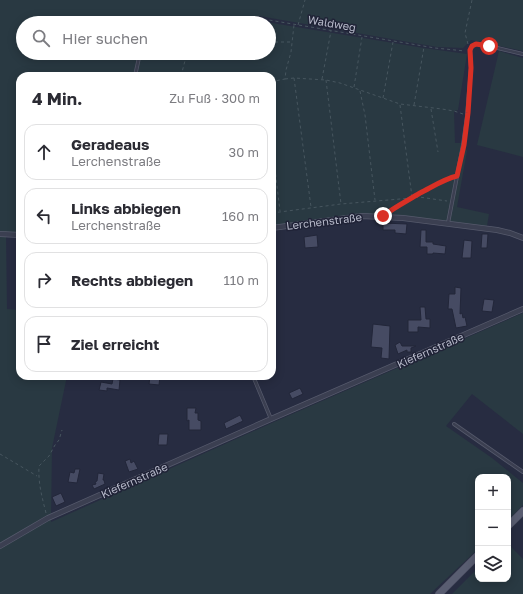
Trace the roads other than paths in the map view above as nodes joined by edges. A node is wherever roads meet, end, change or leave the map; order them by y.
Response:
1 (523, 54) edge
2 (138, 60) edge
3 (136, 72) edge
4 (448, 223) junction
5 (276, 227) edge
6 (0, 234) edge
7 (16, 235) edge
8 (523, 238) edge
9 (523, 309) edge
10 (255, 380) edge
11 (271, 419) junction
12 (454, 424) dead end
13 (523, 472) edge
14 (523, 511) edge
15 (511, 523) edge
16 (0, 546) edge
17 (475, 559) edge
18 (439, 594) edge

1 - 4 lane
2 - 3 lane
4 - 5 street, Lerchenstraße
4 - 8 street, Lerchenstraße
6 - 7 street
9 - 11 street, Kiefernstraße
10 - 11 lane
11 - 16 street, Kiefernstraße
12 - 13 lane
14 - 15 main road
17 - 18 main road

